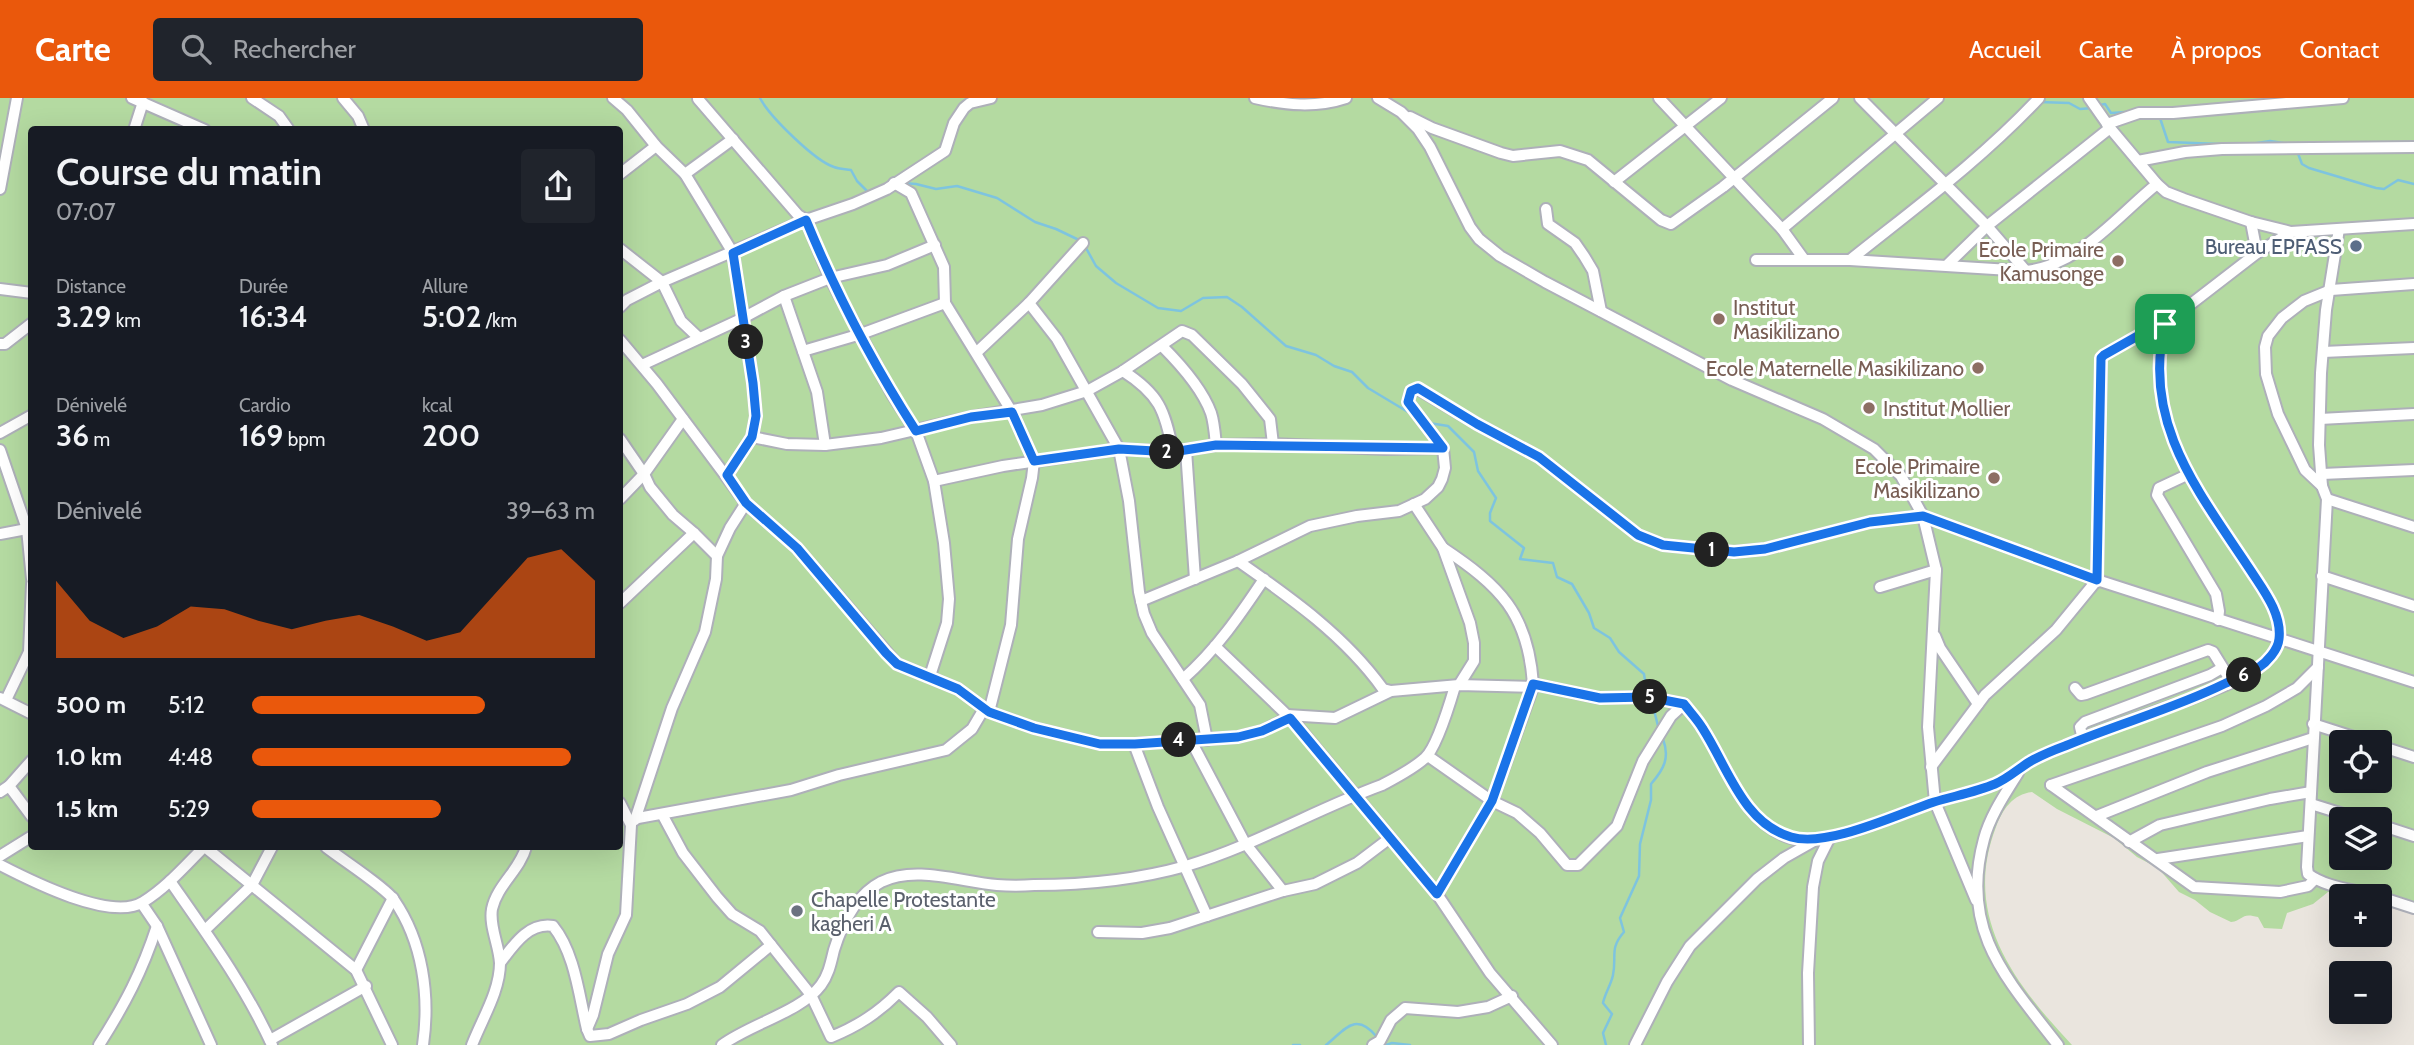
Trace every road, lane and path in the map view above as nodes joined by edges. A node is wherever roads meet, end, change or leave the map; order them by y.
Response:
1 (17, 98) edge
2 (132, 98) edge
3 (252, 98) edge
4 (344, 98) edge
5 (613, 98) edge
6 (991, 98) edge
7 (1255, 98) edge
8 (1346, 98) edge
9 (1378, 98) edge
10 (1659, 98) edge
11 (1721, 98) edge
12 (1833, 98) edge
13 (1860, 98) edge
14 (1938, 98) edge
15 (2039, 98) edge
16 (2089, 98) edge
17 (2343, 98) edge
18 (698, 99) edge
19 (144, 102) junction
20 (1390, 102) edge
21 (1401, 112) junction
22 (135, 126) edge
23 (196, 126) edge
24 (286, 126) edge
25 (362, 126) edge
26 (1686, 126) junction
27 (2109, 126) junction
28 (1896, 135) junction
29 (733, 139) junction
30 (656, 146) junction
31 (2414, 147) edge
32 (2138, 161) junction
33 (623, 172) edge
34 (685, 174) junction
35 (1734, 177) junction
36 (1614, 182) junction
37 (2157, 184) junction
38 (890, 186) junction
39 (1944, 186) junction
40 (0, 189) edge
41 (1546, 209) dead end
42 (806, 220) junction
43 (2251, 222) junction
44 (2414, 224) edge
45 (1987, 226) junction
46 (1782, 229) junction
47 (2339, 229) junction
48 (2291, 232) junction
49 (1083, 243) dead end
50 (935, 245) junction
51 (623, 251) edge
52 (733, 253) junction
53 (2257, 253) junction
54 (1803, 258) junction
55 (1756, 260) dead end
56 (1850, 260) junction
57 (1947, 265) junction
58 (2026, 271) junction
59 (830, 278) junction
60 (662, 282) junction
61 (2414, 284) edge
62 (0, 289) edge
63 (2331, 290) junction
64 (28, 292) edge
65 (784, 296) junction
66 (945, 303) junction
67 (1029, 303) junction
68 (623, 304) edge
69 (1601, 311) junction
70 (741, 319) junction
71 (2165, 324) junction
72 (28, 326) edge
73 (861, 334) junction
74 (699, 338) junction
75 (623, 343) edge
76 (0, 344) edge
77 (1162, 346) junction
78 (2414, 348) edge
79 (803, 351) junction
80 (977, 352) junction
81 (2323, 352) junction
82 (642, 365) junction
83 (1123, 370) junction
84 (1087, 391) junction
85 (1012, 412) junction
86 (2414, 414) edge
87 (28, 417) edge
88 (683, 419) junction
89 (2320, 419) junction
90 (916, 431) junction
91 (0, 433) edge
92 (752, 437) junction
93 (623, 443) edge
94 (1273, 444) junction
95 (825, 445) junction
96 (1216, 445) junction
97 (1443, 448) junction
98 (1119, 449) junction
99 (0, 450) edge
100 (1186, 450) junction
101 (1173, 452) junction
102 (1034, 461) junction
103 (2414, 470) edge
104 (644, 474) junction
105 (2189, 474) junction
106 (727, 475) junction
107 (2322, 480) junction
108 (934, 481) junction
109 (623, 496) edge
110 (2327, 499) junction
111 (746, 503) junction
112 (1414, 504) junction
113 (1923, 516) junction
114 (28, 525) edge
115 (2414, 527) edge
116 (28, 528) edge
117 (694, 533) junction
118 (0, 534) edge
119 (1443, 548) junction
120 (717, 556) junction
121 (1238, 561) junction
122 (1936, 570) junction
123 (2322, 576) junction
124 (1195, 579) junction
125 (1264, 579) junction
126 (2097, 580) junction
127 (1880, 587) dead end
128 (623, 600) edge
129 (1141, 601) junction
130 (2414, 606) edge
131 (2218, 620) junction
132 (1934, 633) junction
133 (2279, 640) junction
134 (1215, 646) junction
135 (2319, 653) junction
136 (28, 654) edge
137 (2222, 667) junction
138 (2318, 667) junction
139 (930, 676) junction
140 (1183, 678) junction
141 (2231, 681) junction
142 (2414, 682) edge
143 (1457, 686) junction
144 (1533, 686) junction
145 (2075, 688) dead end
146 (1391, 691) junction
147 (3, 699) edge
148 (1684, 704) junction
149 (1978, 704) junction
150 (987, 710) junction
151 (28, 712) edge
152 (1288, 716) junction
153 (2313, 724) junction
154 (2332, 730) edge
155 (2313, 738) junction
156 (1190, 739) junction
157 (2083, 739) junction
158 (1207, 740) junction
159 (1135, 744) junction
160 (2392, 750) edge
161 (1428, 756) junction
162 (2414, 757) edge
163 (28, 764) edge
164 (1931, 766) junction
165 (2020, 769) junction
166 (5, 789) edge
167 (2311, 792) junction
168 (1354, 795) junction
169 (1492, 801) junction
170 (1936, 802) junction
171 (2311, 804) junction
172 (623, 807) edge
173 (2329, 810) edge
174 (28, 813) edge
175 (662, 814) junction
176 (2097, 816) junction
177 (634, 821) junction
178 (2392, 829) edge
179 (2308, 836) junction
180 (2414, 836) edge
181 (1830, 837) junction
182 (28, 838) edge
183 (1390, 838) junction
184 (1814, 841) junction
185 (2129, 842) junction
186 (1245, 843) junction
187 (201, 850) edge
188 (208, 850) edge
189 (270, 850) edge
190 (330, 850) edge
191 (525, 850) edge
192 (0, 856) edge
193 (2158, 859) junction
194 (0, 865) edge
195 (1186, 866) junction
196 (2318, 880) junction
197 (170, 881) junction
198 (2332, 884) edge
199 (252, 885) junction
200 (1283, 891) junction
201 (1437, 894) junction
202 (393, 898) junction
203 (1976, 900) junction
204 (2392, 901) edge
205 (142, 904) junction
206 (2414, 908) edge
207 (1207, 916) junction
208 (157, 926) junction
209 (205, 930) junction
210 (1098, 932) dead end
211 (771, 945) junction
212 (500, 963) junction
213 (356, 970) junction
214 (366, 986) junction
215 (811, 995) junction
216 (1512, 996) junction
217 (587, 1029) junction
218 (271, 1042) edge
219 (99, 1045) edge
220 (211, 1045) edge
221 (392, 1045) edge
222 (423, 1045) edge
223 (472, 1045) edge
224 (722, 1045) edge
225 (951, 1045) edge
226 (1373, 1045) edge
227 (1552, 1045) edge
228 (1635, 1045) edge
229 (1809, 1045) edge
230 (2058, 1045) edge

1 - 40 street
2 - 19 street
3 - 24 street
4 - 25 street
5 - 30 street
6 - 38 street
7 - 8 street
9 - 20 street
10 - 26 street
11 - 26 street
12 - 35 street
13 - 28 street
14 - 28 street
15 - 39 street
16 - 27 street
17 - 27 street
18 - 29 street
19 - 22 street
19 - 23 street
20 - 21 street
21 - 36 street
21 - 69 street
26 - 35 street
26 - 36 street
27 - 32 street
27 - 45 street
28 - 39 street
28 - 46 street
29 - 34 street
29 - 42 street
30 - 33 street
30 - 34 street
31 - 32 street
32 - 37 street
34 - 52 street
35 - 36 street
35 - 46 street
37 - 43 street
37 - 58 street
38 - 42 street
38 - 50 street
39 - 45 street
39 - 56 street
41 - 69 street
42 - 52 street
42 - 59 street
43 - 48 street
43 - 53 street
44 - 47 street
45 - 57 street
45 - 58 street
46 - 54 street
47 - 48 street
47 - 63 street
48 - 53 street
49 - 67 street
50 - 59 street
50 - 66 street
51 - 60 street
52 - 60 street
52 - 70 street
53 - 71 street
54 - 55 street
54 - 56 street
56 - 57 street
57 - 58 street
59 - 65 street
59 - 73 street
60 - 68 street
60 - 74 street
61 - 63 street
62 - 64 street
63 - 81 street
63 - 107 street
65 - 70 street
65 - 79 street
66 - 73 street
66 - 80 street
67 - 80 street
67 - 84 street
69 - 113 street
70 - 74 street
70 - 92 street
71 - 105 street
71 - 126 street
72 - 76 street
73 - 79 street
73 - 90 street
74 - 82 street
75 - 82 street
77 - 83 street
77 - 94 street
77 - 96 street
78 - 81 street
79 - 95 street
80 - 85 street
81 - 89 street
82 - 88 street
83 - 84 street
83 - 101 street
84 - 85 street
84 - 98 street
85 - 90 street
85 - 102 street
86 - 89 street
87 - 91 street
88 - 104 street
88 - 106 street
89 - 107 street
90 - 95 street
90 - 108 street
92 - 95 street
92 - 106 street
93 - 104 street
94 - 96 street
94 - 97 street
96 - 100 street
97 - 112 street
97 - 113 street
98 - 101 street
98 - 102 street
98 - 129 street
99 - 114 street
100 - 101 street
100 - 124 street
102 - 108 street
102 - 150 street
103 - 107 street
104 - 109 street
104 - 117 street
105 - 131 street
105 - 133 street
106 - 111 street
107 - 110 street
108 - 139 street
110 - 115 street
110 - 123 street
111 - 120 street
111 - 139 street
112 - 119 street
112 - 121 street
113 - 122 street
113 - 126 street
116 - 118 street
117 - 120 street
117 - 128 street
119 - 143 street
119 - 144 street
120 - 177 street
121 - 124 street
121 - 125 street
122 - 127 street
122 - 132 street
123 - 130 street
123 - 135 street
124 - 129 street
125 - 134 street
125 - 146 street
126 - 131 street
126 - 149 street
129 - 140 street
131 - 133 street
132 - 149 street
132 - 164 street
133 - 135 street
133 - 141 street
134 - 140 street
134 - 152 street
135 - 138 street
135 - 142 street
136 - 147 street
137 - 141 street
137 - 145 street
137 - 157 street
138 - 153 street
138 - 176 street
139 - 150 street
140 - 158 street
141 - 157 street
143 - 144 street
143 - 146 street
143 - 161 street
144 - 148 street
144 - 169 street
146 - 152 street
147 - 151 street
148 - 169 street
148 - 184 street
149 - 164 street
150 - 159 street
150 - 175 street
152 - 158 street
152 - 168 street
153 - 154 street
153 - 155 street
155 - 167 street
155 - 176 street
156 - 158 street
156 - 159 street
156 - 186 street
157 - 165 street
159 - 195 street
160 - 162 street
161 - 168 street
161 - 169 street
163 - 166 street
164 - 170 street
165 - 170 street
165 - 203 street
166 - 174 street
167 - 171 street
167 - 185 street
168 - 183 street
168 - 186 street
169 - 201 street
170 - 181 street
170 - 203 street
171 - 173 street
171 - 179 street
172 - 177 street
175 - 177 street
175 - 211 street
176 - 185 street
177 - 217 street
178 - 180 street
179 - 193 street
179 - 196 street
181 - 184 street
181 - 229 street
182 - 192 street
183 - 200 street
183 - 201 street
184 - 228 street
185 - 193 street
186 - 195 street
186 - 200 street
187 - 197 street
188 - 199 street
189 - 199 street
190 - 202 street
191 - 212 street
193 - 196 street
194 - 205 street
195 - 207 street
195 - 215 street
196 - 198 street
197 - 205 street
197 - 209 street
199 - 209 street
199 - 213 street
200 - 207 street
201 - 216 street
202 - 213 street
202 - 222 street
203 - 230 street
204 - 206 street
205 - 208 street
207 - 210 street
208 - 219 street
208 - 220 street
209 - 218 street
211 - 215 street
211 - 217 street
212 - 217 street
212 - 223 street
213 - 214 street
214 - 218 street
214 - 221 street
215 - 224 street
215 - 225 street
216 - 226 street
216 - 227 street

